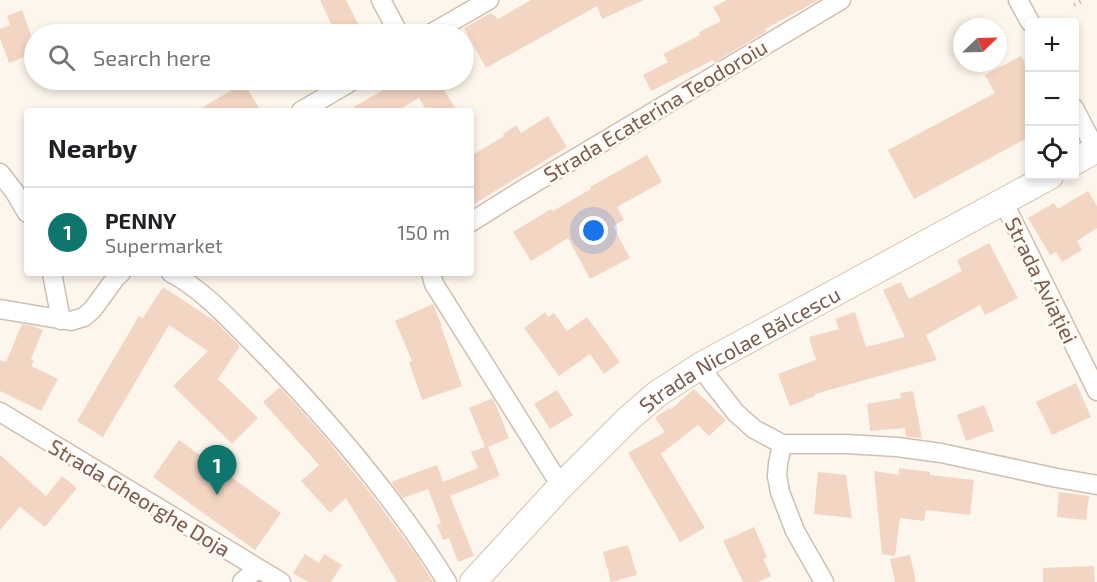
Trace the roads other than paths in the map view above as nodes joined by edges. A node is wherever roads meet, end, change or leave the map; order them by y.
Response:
1 (381, 0) edge
2 (489, 0) edge
3 (841, 0) edge
4 (1018, 0) edge
5 (1028, 18) edge
6 (394, 24) edge
7 (447, 24) edge
8 (337, 90) edge
9 (306, 108) edge
10 (1079, 123) edge
11 (1089, 154) edge
12 (0, 173) edge
13 (1042, 180) edge
14 (1003, 201) junction
15 (24, 206) edge
16 (474, 220) edge
17 (53, 276) edge
18 (117, 276) edge
19 (176, 276) edge
20 (432, 276) edge
21 (0, 309) edge
22 (61, 320) junction
23 (702, 365) junction
24 (1097, 391) edge
25 (0, 412) edge
26 (782, 444) junction
27 (1097, 485) edge
28 (561, 486) junction
29 (257, 569) junction
30 (242, 582) edge
31 (280, 582) edge
32 (447, 582) edge
33 (473, 582) edge
34 (824, 582) edge

1 - 6 street
2 - 7 street
3 - 16 street, Strada Ecaterina Teodoroiu
4 - 5 street
8 - 9 street
10 - 11 street
12 - 15 street
13 - 14 main road, Strada Nicolae Bălcescu
14 - 23 main road, Strada Nicolae Bălcescu
14 - 24 street, Strada Aviației
17 - 22 street
18 - 22 street
19 - 32 street
20 - 28 street
21 - 22 street
23 - 26 street
23 - 28 main road, Strada Nicolae Bălcescu
25 - 29 street, Strada Gheorghe Doja
26 - 27 street
26 - 34 street
28 - 33 main road, Strada Nicolae Bălcescu
29 - 30 street
29 - 31 street, Strada Gheorghe Doja

